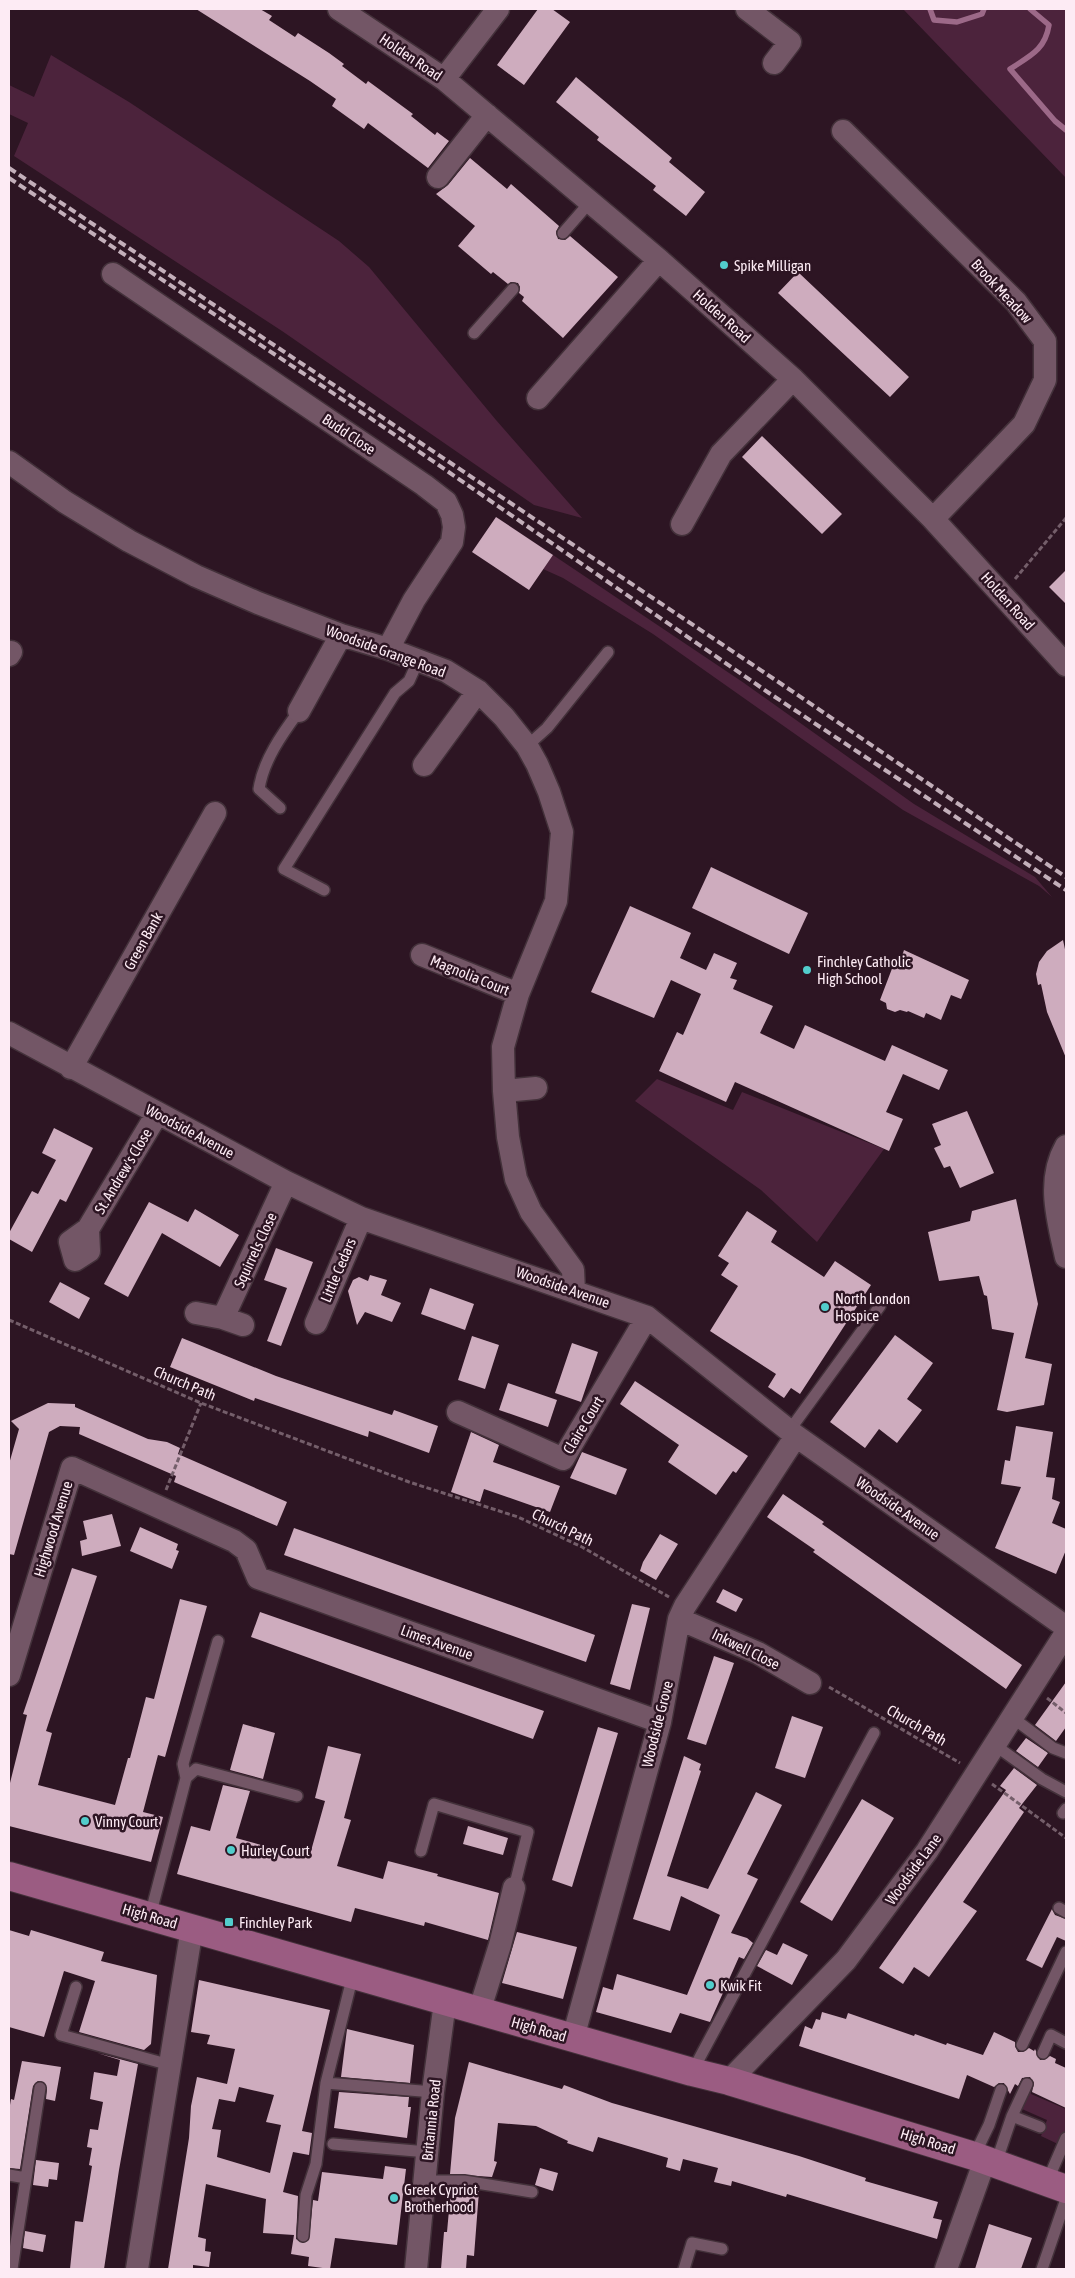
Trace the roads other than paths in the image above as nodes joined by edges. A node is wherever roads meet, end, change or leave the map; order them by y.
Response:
1 (339, 9) edge
2 (498, 9) edge
3 (747, 9) edge
4 (774, 63) dead end
5 (444, 79) junction
6 (487, 115) junction
7 (843, 131) dead end
8 (438, 177) dead end
9 (590, 202) junction
10 (563, 232) dead end
11 (659, 260) junction
12 (113, 274) dead end
13 (513, 289) dead end
14 (474, 333) dead end
15 (793, 379) junction
16 (538, 398) dead end
17 (9, 462) edge
18 (933, 519) junction
19 (682, 524) dead end
20 (341, 635) junction
21 (388, 648) junction
22 (608, 652) dead end
23 (418, 661) junction
24 (1066, 665) edge
25 (478, 691) junction
26 (299, 711) joint
27 (527, 746) junction
28 (424, 765) dead end
29 (280, 808) dead end
30 (214, 814) dead end
31 (324, 890) dead end
32 (422, 956) dead end
33 (518, 994) junction
34 (9, 1033) edge
35 (71, 1068) junction
36 (536, 1088) dead end
37 (504, 1090) junction
38 (157, 1114) junction
39 (1066, 1146) edge
40 (286, 1182) junction
41 (361, 1218) junction
42 (88, 1229) dead end
43 (1066, 1257) edge
44 (574, 1291) junction
45 (880, 1306) dead end
46 (196, 1313) dead end
47 (647, 1317) junction
48 (316, 1323) dead end
49 (458, 1412) dead end
50 (793, 1433) junction
51 (234, 1541) joint
52 (682, 1612) junction
53 (1066, 1627) edge
54 (1066, 1634) edge
55 (218, 1641) dead end
56 (9, 1675) edge
57 (819, 1685) road end
58 (1014, 1718) junction
59 (660, 1722) junction
60 (874, 1733) dead end
61 (996, 1746) junction
62 (1066, 1753) edge
63 (186, 1778) junction
64 (1066, 1792) edge
65 (297, 1796) dead end
66 (420, 1851) dead end
67 (9, 1876) edge
68 (514, 1888) joint
69 (150, 1916) junction
70 (192, 1928) junction
71 (1066, 1952) edge
72 (353, 1975) junction
73 (76, 1987) dead end
74 (445, 2002) junction
75 (479, 2012) junction
76 (573, 2038) junction
77 (1066, 2043) edge
78 (1022, 2045) dead end
79 (1043, 2053) dead end
80 (170, 2065) junction
81 (692, 2072) junction
82 (729, 2081) junction
83 (326, 2083) junction
84 (1028, 2084) dead end
85 (40, 2088) dead end
86 (1001, 2090) dead end
87 (433, 2092) junction
88 (1012, 2116) junction
89 (1040, 2128) dead end
90 (1066, 2138) edge
91 (333, 2144) dead end
92 (428, 2152) junction
93 (985, 2159) junction
94 (9, 2175) edge
95 (26, 2178) junction
96 (425, 2181) junction
97 (1060, 2190) edge
98 (532, 2192) dead end
99 (303, 2236) dead end
100 (722, 2250) dead end
101 (12, 2269) edge
102 (137, 2269) edge
103 (416, 2269) edge
104 (684, 2269) edge
105 (946, 2269) edge
106 (1042, 2269) edge

1 - 5 street, Holden Road
2 - 5 street
3 - 4 street
5 - 6 street, Holden Road
6 - 8 street
6 - 9 street, Holden Road
7 - 18 street, Brook Meadow
9 - 10 lane
9 - 11 street, Holden Road
11 - 15 street, Holden Road
11 - 16 street
12 - 21 street, Budd Close
13 - 14 lane
15 - 18 street, Holden Road
15 - 19 street
17 - 20 street, Woodside Grange Road
18 - 24 street, Holden Road
20 - 21 street, Woodside Grange Road
20 - 26 street
21 - 23 street, Woodside Grange Road
22 - 27 lane
23 - 25 street, Woodside Grange Road
23 - 31 lane
25 - 27 street, Woodside Grange Road
25 - 28 street
26 - 29 lane
27 - 33 street, Woodside Grange Road
30 - 35 street, Green Bank
32 - 33 street, Magnolia Court
33 - 37 street, Woodside Grange Road
34 - 35 street, Woodside Avenue
35 - 38 street, Woodside Avenue
36 - 37 street
37 - 44 street, Woodside Grange Road
38 - 40 street, Woodside Avenue
38 - 42 street, St. Andrew's Close
39 - 43 street
40 - 41 street, Woodside Avenue
40 - 46 street, Squirrels Close
41 - 44 street, Woodside Avenue
41 - 48 street, Little Cedars
44 - 47 street, Woodside Avenue
45 - 50 lane
47 - 49 street, Claire Court
47 - 50 street, Woodside Avenue
50 - 52 street, Woodside Grove
50 - 53 street, Woodside Avenue
51 - 56 street, Highwood Avenue
51 - 59 street, Limes Avenue
52 - 57 street, Inkwell Close
52 - 59 street, Woodside Grove
54 - 58 street, Woodside Lane
55 - 63 lane
58 - 61 street, Woodside Lane
58 - 62 lane
59 - 76 street, Woodside Grove
60 - 81 lane
61 - 64 lane
61 - 82 street, Woodside Lane
63 - 65 lane
63 - 69 lane
66 - 68 lane
67 - 69 main road, High Road
68 - 75 street
69 - 70 main road, High Road
70 - 72 main road, High Road
70 - 80 street
71 - 78 lane
72 - 74 main road, High Road
72 - 83 lane
73 - 80 lane
74 - 75 main road, High Road
74 - 87 street, Britannia Road
75 - 76 main road, High Road
76 - 81 main road, High Road
77 - 79 lane
80 - 102 street
81 - 82 main road, High Road
82 - 93 main road, High Road
83 - 87 lane
83 - 99 lane
84 - 88 lane
85 - 95 lane
86 - 93 lane
87 - 92 street, Britannia Road
88 - 89 lane
88 - 93 lane
90 - 97 lane
91 - 92 lane
92 - 96 street, Britannia Road
93 - 97 main road, High Road
93 - 105 street
94 - 95 lane
95 - 101 lane
96 - 98 lane
96 - 103 street, Britannia Road
97 - 106 lane
100 - 104 lane

